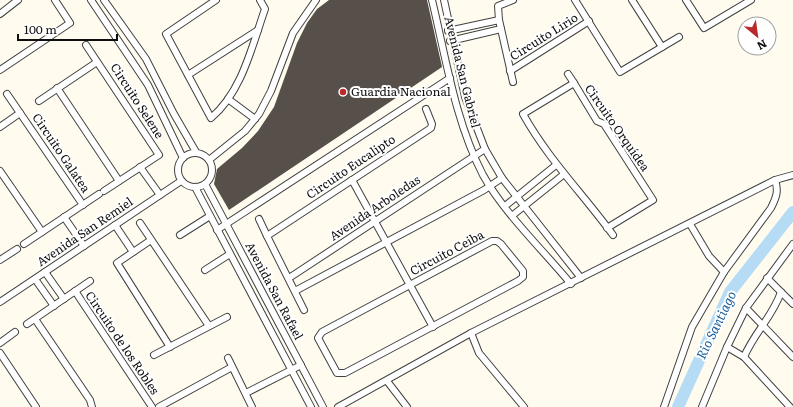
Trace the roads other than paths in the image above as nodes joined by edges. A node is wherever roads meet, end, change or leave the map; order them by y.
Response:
1 (18, 0) edge
2 (55, 0) edge
3 (92, 0) edge
4 (104, 0) edge
5 (216, 0) edge
6 (260, 0) edge
7 (316, 0) edge
8 (432, 0) edge
9 (444, 0) edge
10 (513, 0) edge
11 (575, 0) edge
12 (632, 0) edge
13 (686, 0) edge
14 (751, 0) edge
15 (0, 14) edge
16 (499, 20) junction
17 (589, 21) junction
18 (486, 23) junction
19 (704, 28) junction
20 (501, 29) junction
21 (258, 30) junction
22 (450, 31) junction
23 (488, 32) junction
24 (440, 33) junction
25 (708, 34) dead end
26 (678, 37) dead end
27 (452, 40) junction
28 (443, 42) junction
29 (86, 45) dead end
30 (662, 47) junction
31 (97, 62) junction
32 (0, 70) edge
33 (510, 71) junction
34 (568, 74) dead end
35 (188, 75) junction
36 (450, 78) junction
37 (513, 82) dead end
38 (574, 83) junction
39 (57, 88) junction
40 (7, 94) dead end
41 (228, 98) junction
42 (39, 101) dead end
43 (426, 109) dead end
44 (20, 113) junction
45 (255, 119) junction
46 (0, 127) edge
47 (485, 149) junction
48 (196, 152) junction
49 (474, 156) junction
50 (183, 158) junction
51 (209, 160) junction
52 (556, 165) junction
53 (140, 167) junction
54 (0, 171) edge
55 (544, 175) junction
56 (563, 175) junction
57 (793, 175) edge
58 (502, 178) junction
59 (352, 180) junction
60 (775, 180) junction
61 (119, 181) junction
62 (181, 181) junction
63 (205, 184) junction
64 (551, 184) junction
65 (490, 186) junction
66 (195, 187) junction
67 (101, 192) joint
68 (160, 195) junction
69 (516, 197) junction
70 (83, 205) junction
71 (505, 206) junction
72 (524, 206) junction
73 (513, 215) junction
74 (210, 216) junction
75 (64, 217) junction
76 (259, 219) dead end
77 (375, 221) junction
78 (140, 223) dead end
79 (226, 224) junction
80 (690, 224) junction
81 (115, 225) junction
82 (607, 228) junction
83 (217, 230) junction
84 (42, 232) junction
85 (180, 235) dead end
86 (613, 235) dead end
87 (268, 236) junction
88 (151, 240) junction
89 (386, 242) junction
90 (24, 244) dead end
91 (793, 244) edge
92 (84, 246) junction
93 (17, 249) dead end
94 (133, 252) junction
95 (230, 254) junction
96 (0, 260) edge
97 (205, 270) dead end
98 (45, 272) junction
99 (724, 272) junction
100 (289, 278) junction
101 (581, 278) junction
102 (767, 278) junction
103 (35, 279) junction
104 (90, 281) dead end
105 (571, 284) junction
106 (410, 285) junction
107 (295, 291) junction
108 (75, 292) junction
109 (781, 292) junction
110 (1, 299) edge
111 (64, 299) junction
112 (793, 304) edge
113 (54, 306) junction
114 (746, 308) junction
115 (271, 309) junction
116 (304, 310) dead end
117 (262, 314) junction
118 (227, 317) dead end
119 (34, 319) junction
120 (27, 324) dead end
121 (762, 325) junction
122 (209, 326) junction
123 (433, 327) junction
124 (16, 332) dead end
125 (471, 334) junction
126 (0, 342) edge
127 (170, 347) junction
128 (727, 347) junction
129 (0, 353) edge
130 (154, 355) dead end
131 (744, 357) junction
132 (793, 357) edge
133 (228, 358) dead end
134 (301, 364) junction
135 (232, 367) junction
136 (291, 370) junction
137 (387, 381) junction
138 (246, 393) junction
139 (36, 407) edge
140 (92, 407) edge
141 (152, 407) edge
142 (159, 407) edge
143 (252, 407) edge
144 (311, 407) edge
145 (323, 407) edge
146 (338, 407) edge
147 (407, 407) edge
148 (524, 407) edge
149 (664, 407) edge
150 (702, 407) edge
151 (790, 407) edge

1 - 15 street
2 - 32 street
3 - 50 street
4 - 48 street
5 - 35 street
6 - 21 street
7 - 45 street
8 - 24 street, Avenida San Gabriel
9 - 22 street, Avenida San Gabriel
10 - 16 street, Circuito Lirio
11 - 17 street, Circuito Lirio
12 - 30 street
13 - 19 street
14 - 19 street
16 - 18 street
16 - 20 street, Circuito Lirio
17 - 30 street, Circuito Lirio
17 - 33 street, Circuito Lirio
18 - 22 street
18 - 23 street
19 - 25 street
20 - 23 street
20 - 33 street, Circuito Lirio
21 - 35 street
21 - 41 street
22 - 24 street
22 - 27 street, Avenida San Gabriel
23 - 27 street
24 - 28 street, Avenida San Gabriel
26 - 30 street
27 - 28 street
27 - 47 street, Avenida San Gabriel
28 - 36 street, Avenida San Gabriel
29 - 31 street, Circuito Selene
31 - 39 street, Circuito Selene
31 - 53 street, Circuito Selene
33 - 37 street, Circuito Lirio
34 - 38 street, Circuito Orquídea
35 - 41 street
36 - 49 street, Avenida San Gabriel
36 - 79 street
38 - 52 street, Circuito Orquídea
38 - 82 street, Circuito Orquídea
39 - 42 street, Circuito Selene
39 - 61 street
40 - 44 street, Circuito Galatea
41 - 45 street
43 - 59 street, Circuito Eucalipto
44 - 46 street, Circuito Galatea
44 - 70 street, Circuito Galatea
45 - 51 street
47 - 49 street, Avenida Arboledas
47 - 58 street, Avenida San Gabriel
48 - 50 street
48 - 51 street
49 - 65 street, Avenida San Gabriel
49 - 77 street, Avenida Arboledas
50 - 62 street
51 - 63 street
52 - 55 street
52 - 56 street, Circuito Orquídea
53 - 61 street, Circuito Selene
53 - 68 street
54 - 84 street
55 - 64 street
55 - 69 street
56 - 64 street
56 - 82 street, Circuito Orquídea
57 - 60 street
58 - 65 street
58 - 69 street, Avenida San Gabriel
59 - 77 street
59 - 87 street, Circuito Eucalipto
60 - 80 street
60 - 99 street
61 - 67 street, Circuito Selene
62 - 66 street
62 - 68 street, Avenida San Remiel
63 - 66 street
63 - 79 street, Avenida San Rafael
64 - 72 street
65 - 71 street, Avenida San Gabriel
65 - 89 street
66 - 74 street, Avenida San Rafael
67 - 70 street, Circuito Galatea
68 - 81 street, Avenida San Remiel
69 - 71 street
69 - 72 street, Avenida San Gabriel
70 - 75 street, Circuito Galatea
71 - 73 street, Avenida San Gabriel
72 - 73 street
72 - 101 street, Avenida San Gabriel
73 - 105 street, Avenida San Gabriel
74 - 83 street, Avenida San Rafael
74 - 85 street
75 - 84 street, Circuito Galatea
75 - 92 street
76 - 87 street
77 - 89 street
77 - 100 street, Avenida Arboledas
78 - 88 street
79 - 83 street
79 - 115 street, Avenida San Rafael
80 - 99 street
80 - 101 street
81 - 92 street, Avenida San Remiel
81 - 94 street
82 - 86 street, Circuito Orquídea
83 - 95 street, Avenida San Rafael
84 - 90 street, Circuito Galatea
87 - 100 street
88 - 94 street
88 - 122 street
89 - 106 street
89 - 107 street
91 - 102 street
92 - 98 street, Avenida San Remiel
93 - 96 street
94 - 127 street
95 - 97 street
95 - 117 street, Avenida San Rafael
98 - 103 street, Avenida San Remiel
98 - 111 street
99 - 149 street
100 - 107 street
101 - 105 street
102 - 109 street
102 - 114 street
103 - 110 street, Avenida San Remiel
103 - 113 street
104 - 108 street, Circuito de los Robles
105 - 125 street
106 - 123 street
106 - 123 street, Circuito Ceiba
106 - 123 street, Circuito Ceiba
107 - 116 street
108 - 111 street, Circuito de los Robles
108 - 141 street, Circuito de los Robles
109 - 112 street
109 - 121 street
111 - 113 street, Circuito de los Robles
113 - 119 street, Circuito de los Robles
114 - 121 street
114 - 128 street
115 - 117 street
115 - 134 street, Avenida San Rafael
117 - 136 street, Avenida San Rafael
118 - 122 street
119 - 120 street, Circuito de los Robles
119 - 140 street
121 - 131 street
121 - 132 street
122 - 127 street
124 - 126 street
125 - 137 street
125 - 148 street
127 - 130 street
128 - 131 street
128 - 150 street
129 - 139 street
131 - 151 street
133 - 135 street
134 - 136 street
134 - 145 street, Avenida San Rafael
135 - 138 street
135 - 142 street, Circuito de los Robles
136 - 138 street
136 - 144 street, Avenida San Rafael
137 - 146 street
137 - 147 street
138 - 143 street

